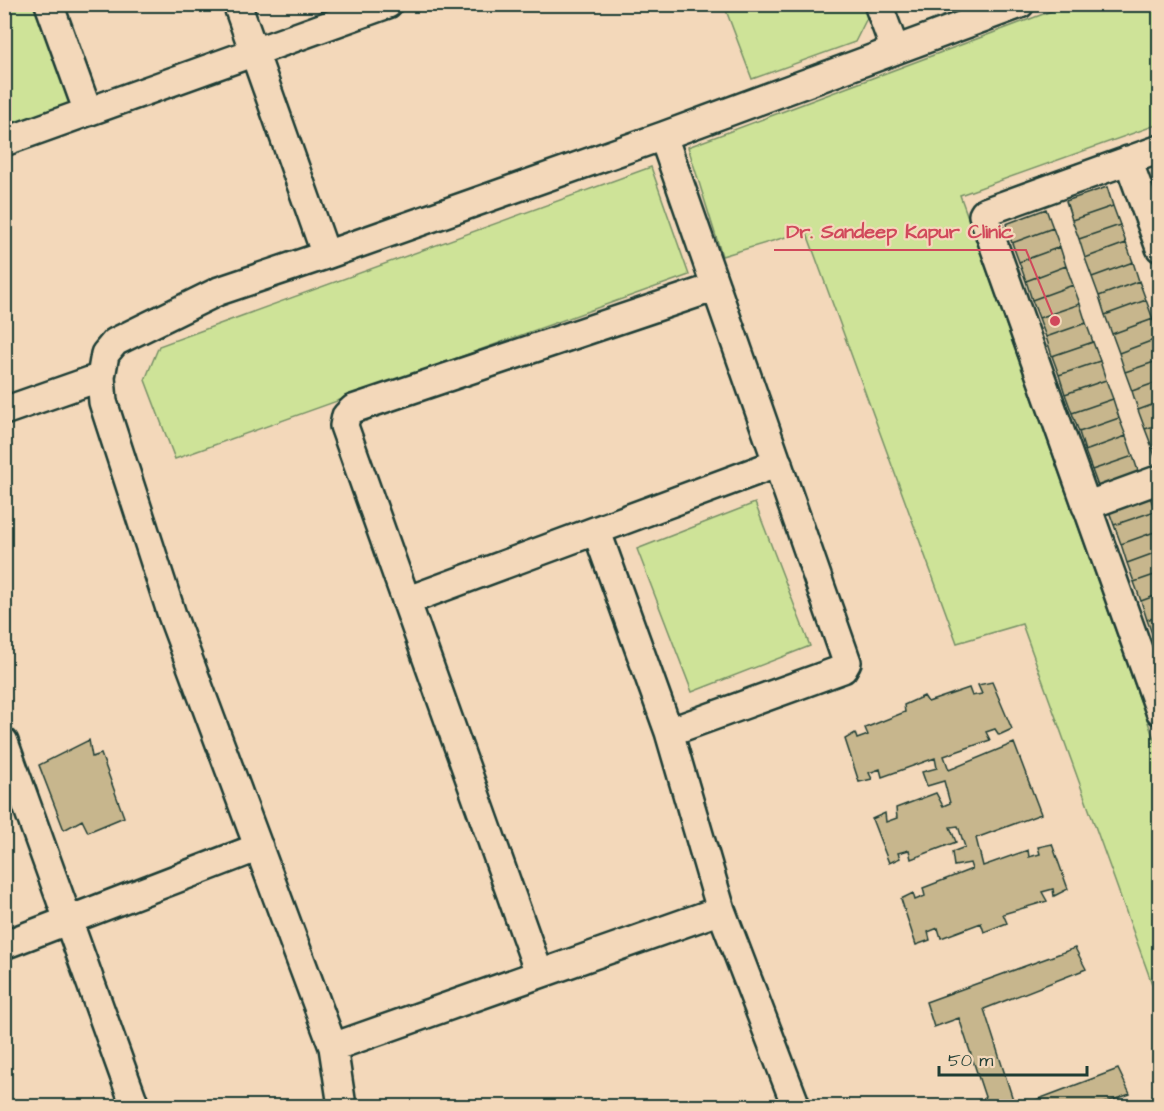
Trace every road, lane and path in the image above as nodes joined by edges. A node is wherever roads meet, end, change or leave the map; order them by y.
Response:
1 (49, 4) edge
2 (237, 4) edge
3 (388, 4) edge
4 (878, 4) edge
5 (1020, 4) edge
6 (895, 50) junction
7 (255, 53) junction
8 (88, 112) junction
9 (663, 136) junction
10 (4, 142) edge
11 (1160, 149) edge
12 (1128, 160) junction
13 (1160, 248) edge
14 (326, 255) junction
15 (716, 287) junction
16 (101, 377) junction
17 (4, 411) edge
18 (778, 463) junction
19 (1160, 479) edge
20 (1086, 506) junction
21 (597, 532) junction
22 (406, 602) junction
23 (1160, 711) edge
24 (669, 732) junction
25 (4, 742) edge
26 (259, 848) junction
27 (721, 910) junction
28 (68, 920) junction
29 (4, 945) edge
30 (539, 974) junction
31 (333, 1047) junction
32 (135, 1107) edge
33 (342, 1107) edge
34 (796, 1107) edge

1 - 8 street
2 - 7 street
3 - 7 street
4 - 6 street
5 - 6 street
6 - 9 street
7 - 8 street
7 - 14 street
8 - 10 street
9 - 14 street
9 - 15 street
11 - 12 street
12 - 13 street
12 - 20 street
14 - 16 street
15 - 18 street
15 - 22 street
16 - 17 street
16 - 26 street
18 - 21 street
18 - 24 street
19 - 20 street
20 - 23 street
21 - 22 street
21 - 24 street
22 - 30 street
24 - 27 street
25 - 28 street
26 - 28 street
26 - 31 street
27 - 30 street
27 - 34 street
28 - 29 street
28 - 32 street
30 - 31 street
31 - 33 street

